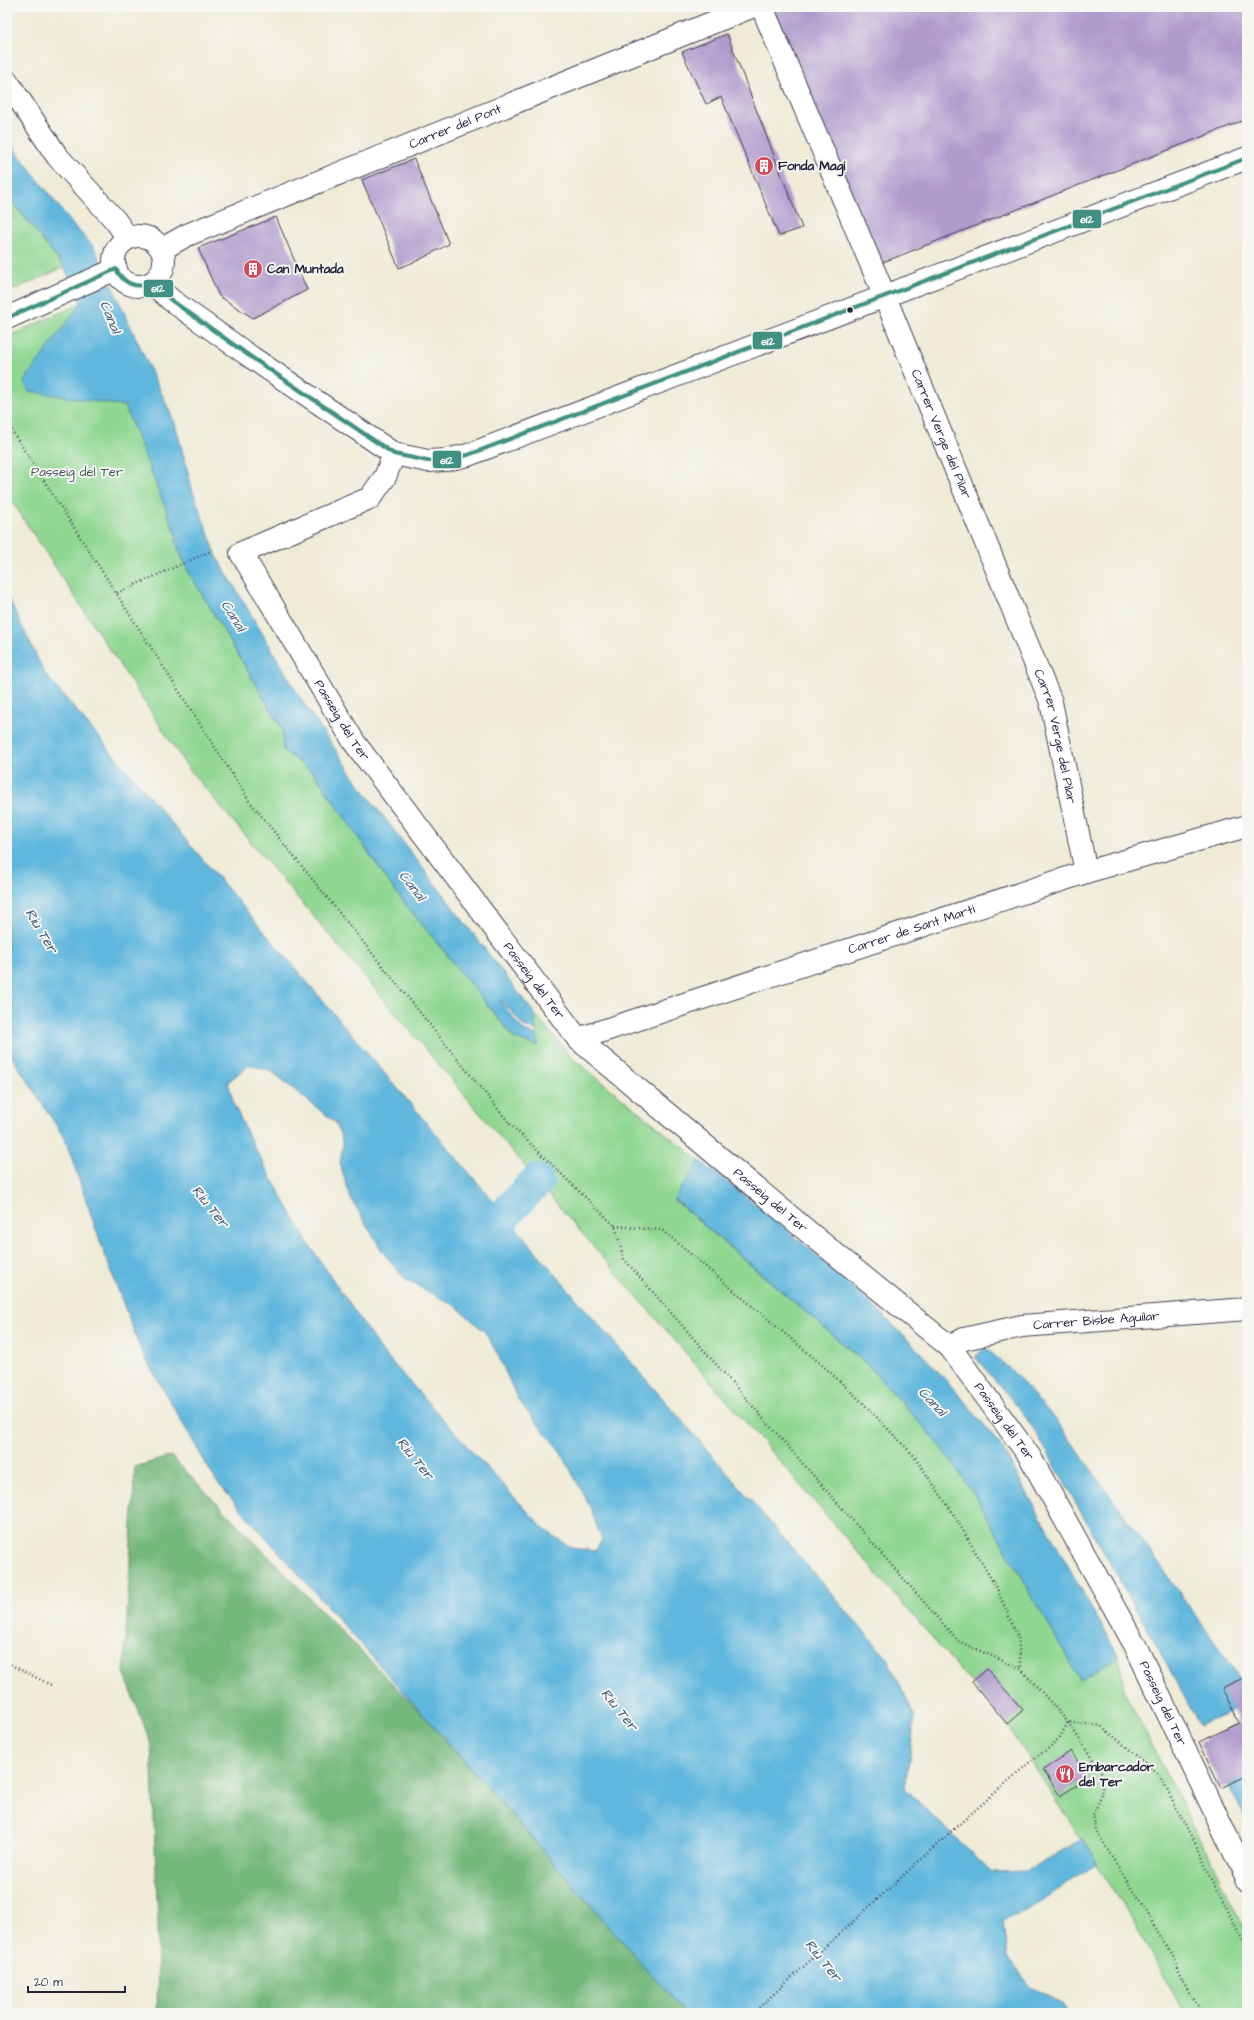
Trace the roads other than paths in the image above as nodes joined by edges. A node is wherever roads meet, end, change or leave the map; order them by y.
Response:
1 (751, 7) edge
2 (762, 7) edge
3 (7, 81) edge
4 (1247, 158) edge
5 (128, 238) junction
6 (162, 249) junction
7 (112, 270) junction
8 (152, 283) junction
9 (885, 297) junction
10 (7, 318) edge
11 (394, 454) junction
12 (1247, 826) edge
13 (1086, 872) junction
14 (578, 1039) junction
15 (1247, 1309) edge
16 (950, 1347) junction
17 (1247, 1880) edge

1 - 6 street, Carrer del Pont
2 - 9 street, Carrer Verge del Pilar
3 - 5 street
4 - 9 street
5 - 6 street
5 - 7 street
6 - 8 street
7 - 8 street
7 - 10 street
8 - 11 street
9 - 11 street
9 - 13 street, Carrer Verge del Pilar
11 - 14 street, Passeig del Ter
12 - 13 street, Carrer de Sant Martí
13 - 14 street, Carrer de Sant Martí
14 - 16 street, Passeig del Ter
15 - 16 street, Carrer Bisbe Aguilar
16 - 17 street, Passeig del Ter

